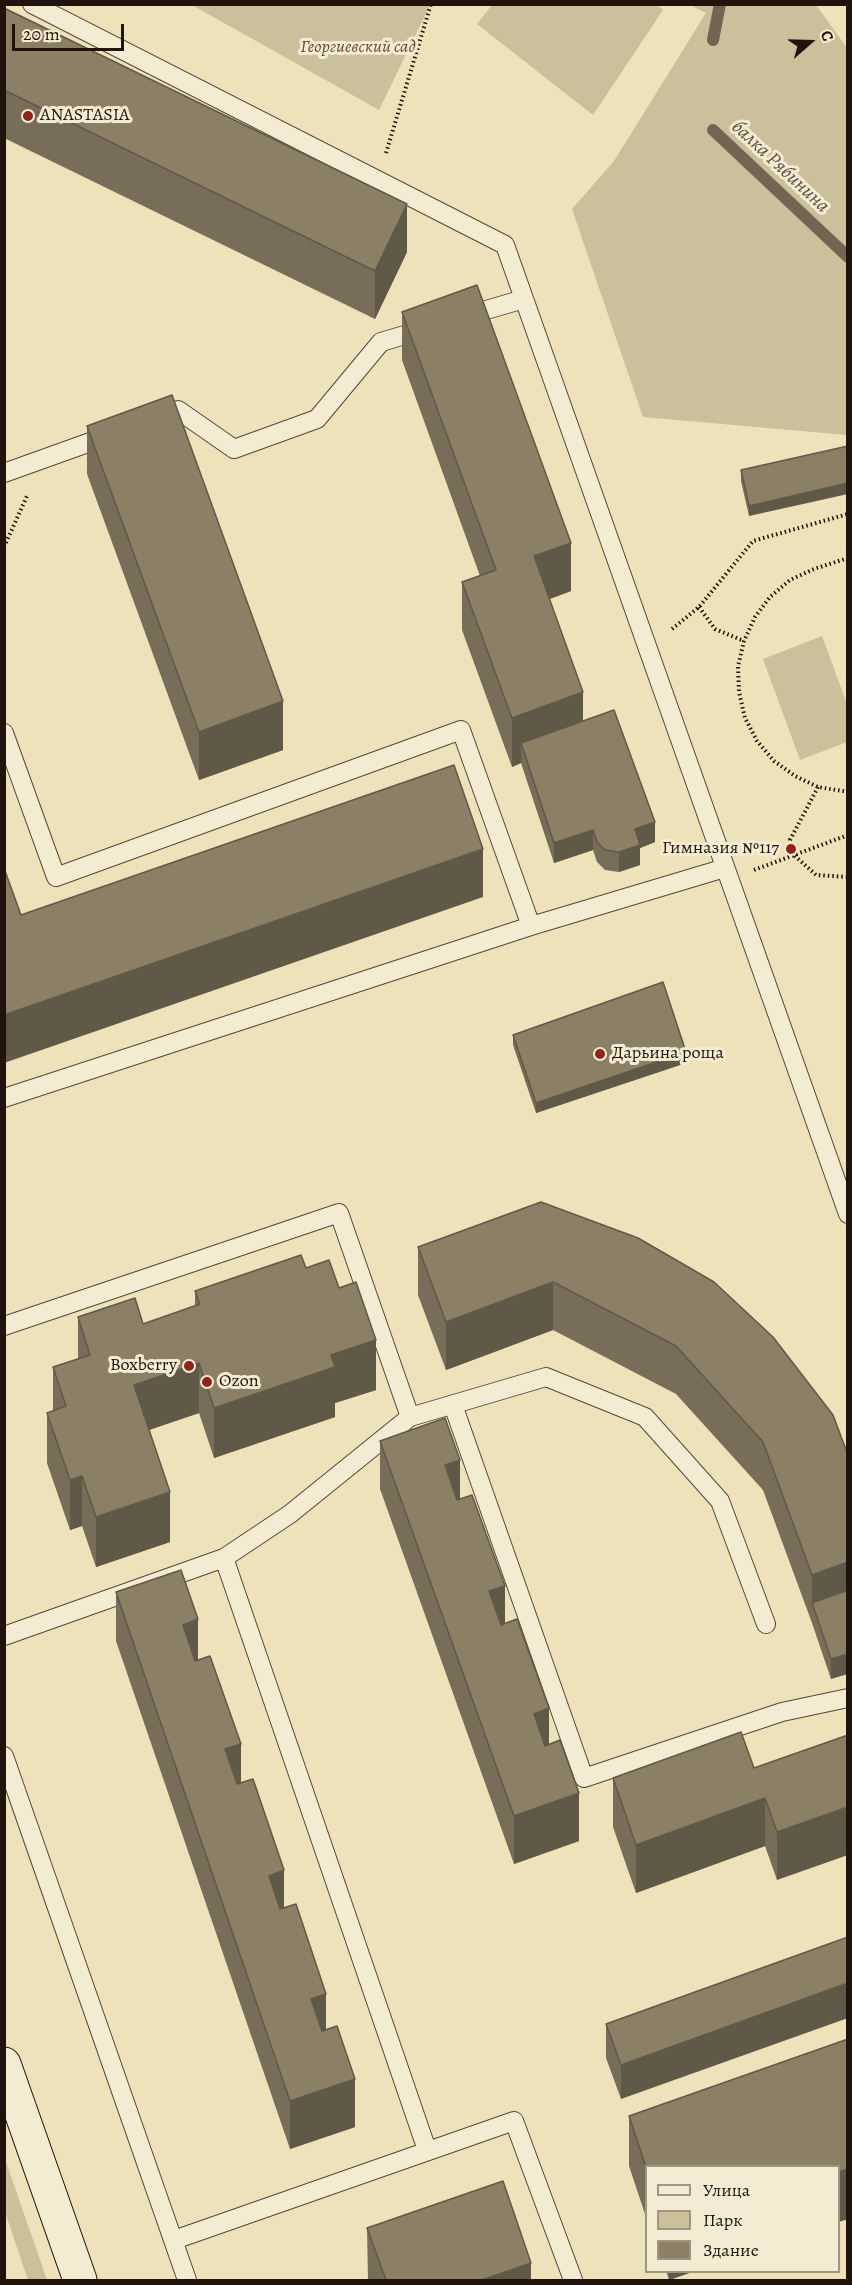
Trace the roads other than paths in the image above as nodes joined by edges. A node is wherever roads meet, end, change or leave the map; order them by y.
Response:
1 (32, 4) edge
2 (524, 298) junction
3 (144, 422) edge
4 (121, 431) edge
5 (4, 473) edge
6 (4, 733) edge
7 (725, 868) junction
8 (531, 927) junction
9 (4, 1098) edge
10 (848, 1214) edge
11 (4, 1326) edge
12 (453, 1405) junction
13 (410, 1418) junction
14 (224, 1558) junction
15 (766, 1624) dead end
16 (4, 1636) edge
17 (848, 1698) edge
18 (4, 1756) edge
19 (4, 2064) edge
20 (428, 2150) junction
21 (174, 2240) junction
22 (80, 2280) edge
23 (187, 2280) edge
24 (573, 2280) edge

1 - 2 lane
2 - 3 lane
2 - 7 lane
4 - 5 lane
6 - 8 lane
7 - 8 lane
7 - 10 lane
8 - 9 lane
11 - 13 lane
12 - 13 lane
12 - 15 lane
12 - 17 lane
13 - 14 lane
14 - 16 lane
14 - 20 lane
18 - 21 lane
19 - 22 main road
20 - 21 lane
20 - 24 lane
21 - 23 lane

